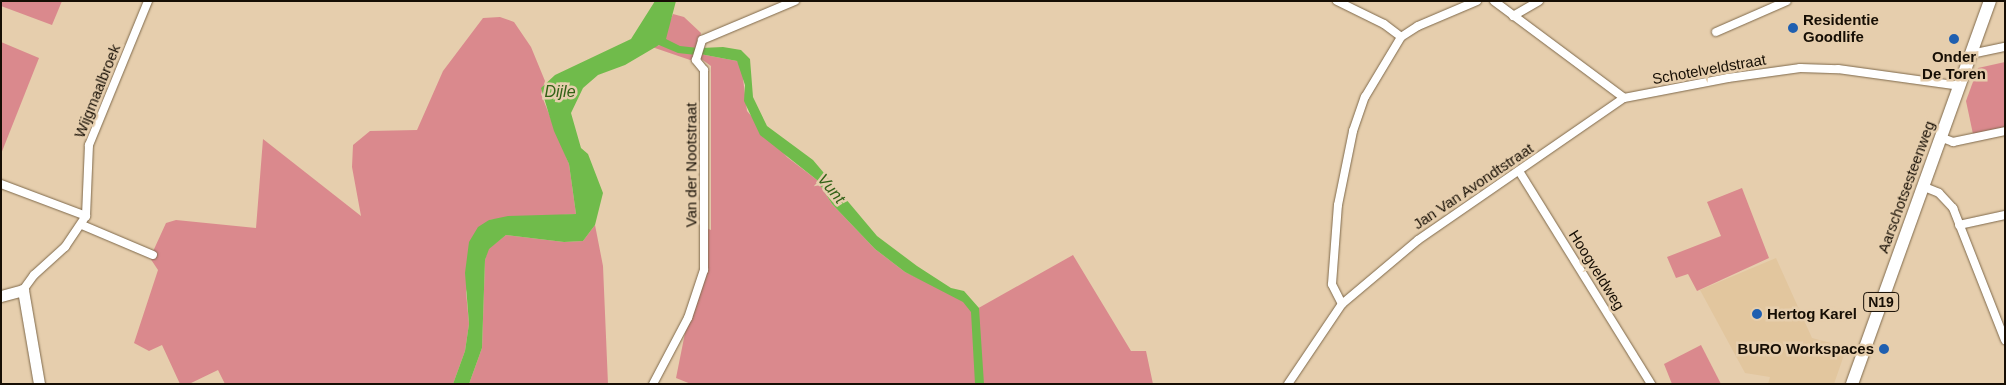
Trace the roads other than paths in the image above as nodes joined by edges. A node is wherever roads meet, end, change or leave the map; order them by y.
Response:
1 (148, 1) edge
2 (795, 1) edge
3 (1337, 1) edge
4 (1477, 1) edge
5 (1494, 1) edge
6 (1539, 1) edge
7 (1787, 1) edge
8 (1990, 1) edge
9 (1513, 16) junction
10 (1716, 32) dead end
11 (1401, 37) junction
12 (2005, 47) edge
13 (1971, 54) junction
14 (1961, 86) junction
15 (1624, 98) junction
16 (2005, 131) edge
17 (1940, 137) junction
18 (1519, 171) junction
19 (1, 184) edge
20 (1922, 186) junction
21 (2005, 215) edge
22 (86, 216) junction
23 (1959, 224) junction
24 (82, 225) junction
25 (153, 254) dead end
26 (23, 290) junction
27 (1, 296) edge
28 (1342, 304) junction
29 (2005, 340) edge
30 (39, 384) edge
31 (653, 384) edge
32 (1288, 384) edge
33 (1651, 384) edge
34 (1852, 384) edge

1 - 22 street, Wijgmaalbroek
2 - 31 street, Van der Nootstraat
3 - 11 street
4 - 11 street
5 - 9 street
6 - 9 street
7 - 10 street
8 - 13 main road, Aarschotsesteenweg / N19
9 - 15 street
11 - 28 street
12 - 13 street
13 - 14 main road, Aarschotsesteenweg / N19
14 - 15 street, Schotelveldstraat
14 - 17 main road, Aarschotsesteenweg / N19
15 - 18 street, Jan Van Avondtstraat
16 - 17 street
17 - 20 main road, Aarschotsesteenweg / N19
18 - 28 street, Jan Van Avondtstraat
18 - 33 street, Hoogveldweg
19 - 22 street
20 - 23 street
20 - 34 main road, Aarschotsesteenweg / N19
21 - 23 street
22 - 24 street, Wijgmaalbroek
23 - 29 street
24 - 25 street
24 - 26 street, Wijgmaalbroek
26 - 27 street
26 - 30 street
28 - 32 street, Jan Van Avondtstraat

